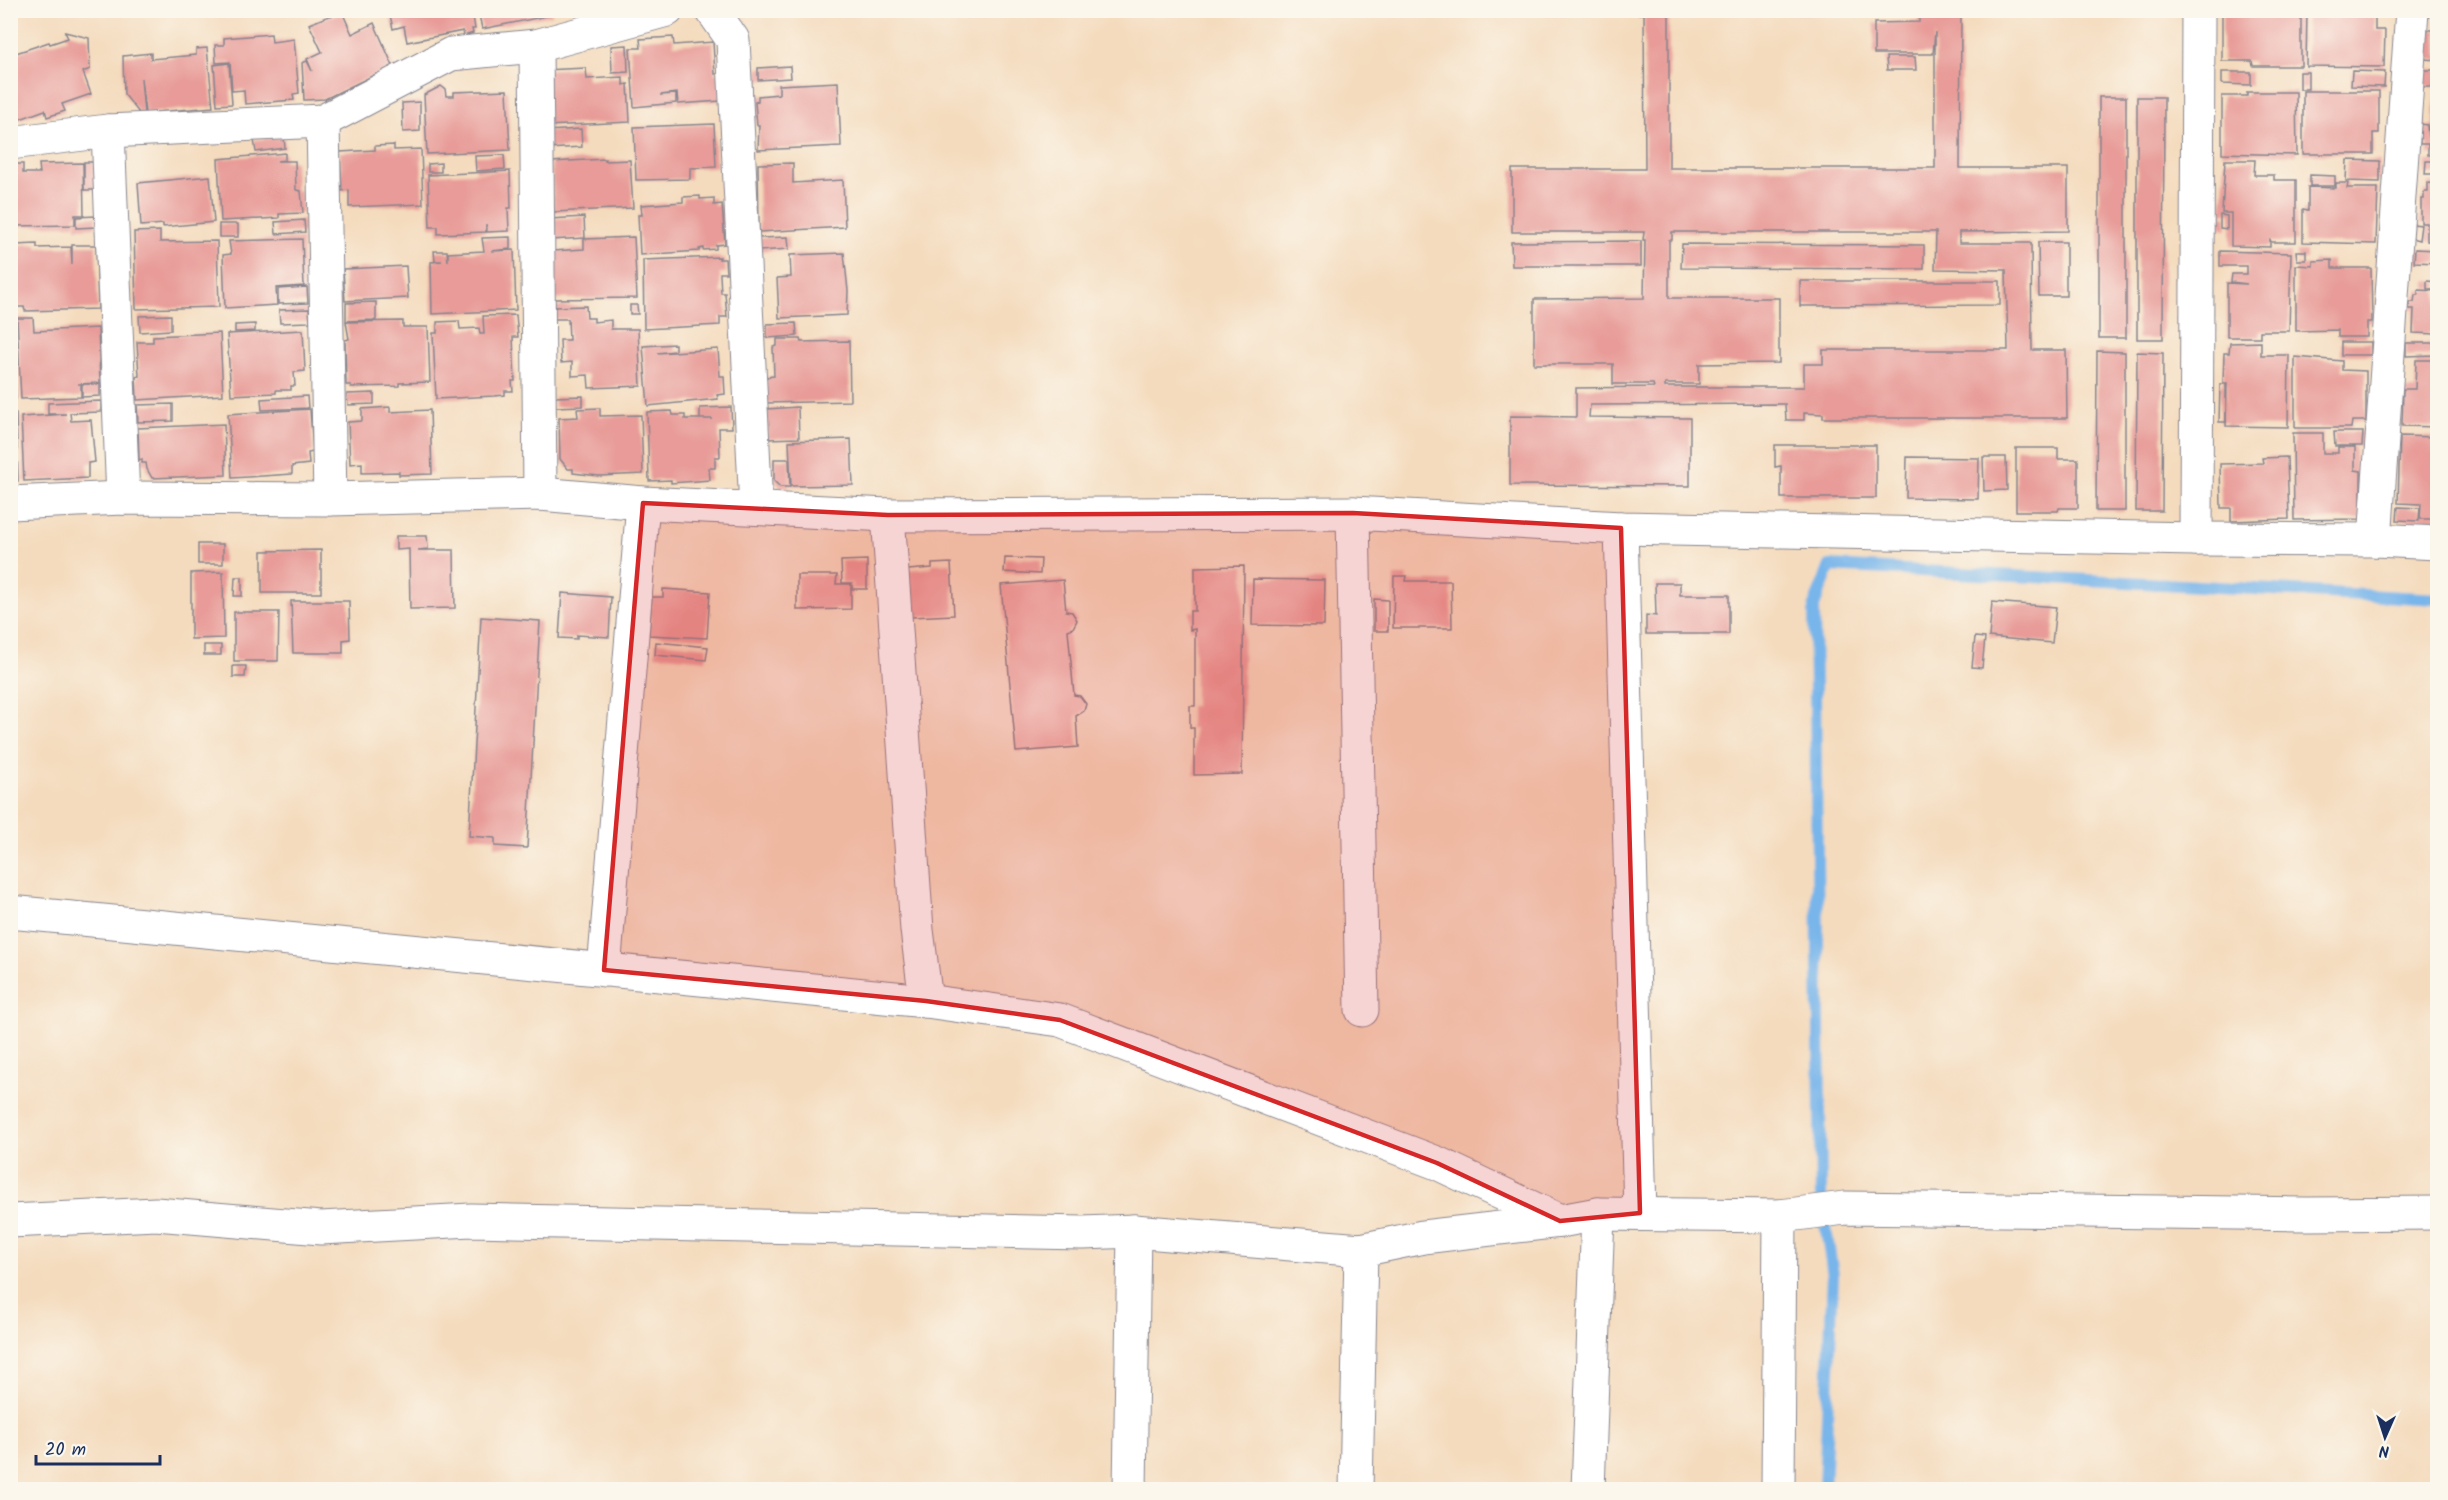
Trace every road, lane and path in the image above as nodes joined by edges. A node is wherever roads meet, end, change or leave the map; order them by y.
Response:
1 (667, 10) edge
2 (712, 10) edge
3 (2198, 10) edge
4 (2412, 10) edge
5 (536, 46) junction
6 (323, 121) junction
7 (108, 131) junction
8 (10, 142) edge
9 (540, 494) junction
10 (123, 498) junction
11 (330, 499) junction
12 (10, 503) edge
13 (643, 503) junction
14 (756, 508) junction
15 (1353, 513) junction
16 (888, 515) junction
17 (1621, 528) junction
18 (2196, 539) junction
19 (2375, 540) junction
20 (2438, 543) edge
21 (10, 912) edge
22 (604, 970) junction
23 (926, 1001) junction
24 (1362, 1010) dead end
25 (1640, 1213) junction
26 (2438, 1213) edge
27 (1598, 1214) junction
28 (1780, 1216) junction
29 (10, 1221) edge
30 (1560, 1221) junction
31 (1134, 1231) junction
32 (1361, 1250) junction
33 (1130, 1490) edge
34 (1356, 1490) edge
35 (1588, 1490) edge
36 (1778, 1490) edge

1 - 5 street
2 - 14 street
3 - 18 street
4 - 19 street
5 - 6 street
5 - 9 street
6 - 7 street
6 - 11 street
7 - 8 street
7 - 10 street
9 - 11 street
9 - 13 street
10 - 11 street
10 - 12 street
13 - 14 street
13 - 22 street
14 - 16 street
15 - 16 street
15 - 17 street
15 - 24 street
16 - 23 street
17 - 18 street
17 - 25 street
18 - 19 street
19 - 20 street
21 - 22 street
22 - 23 street
23 - 30 street
25 - 27 street
25 - 28 street
26 - 28 street
27 - 30 street
27 - 35 street
28 - 36 street
29 - 31 street
30 - 32 street
31 - 32 street
31 - 33 street
32 - 34 street

